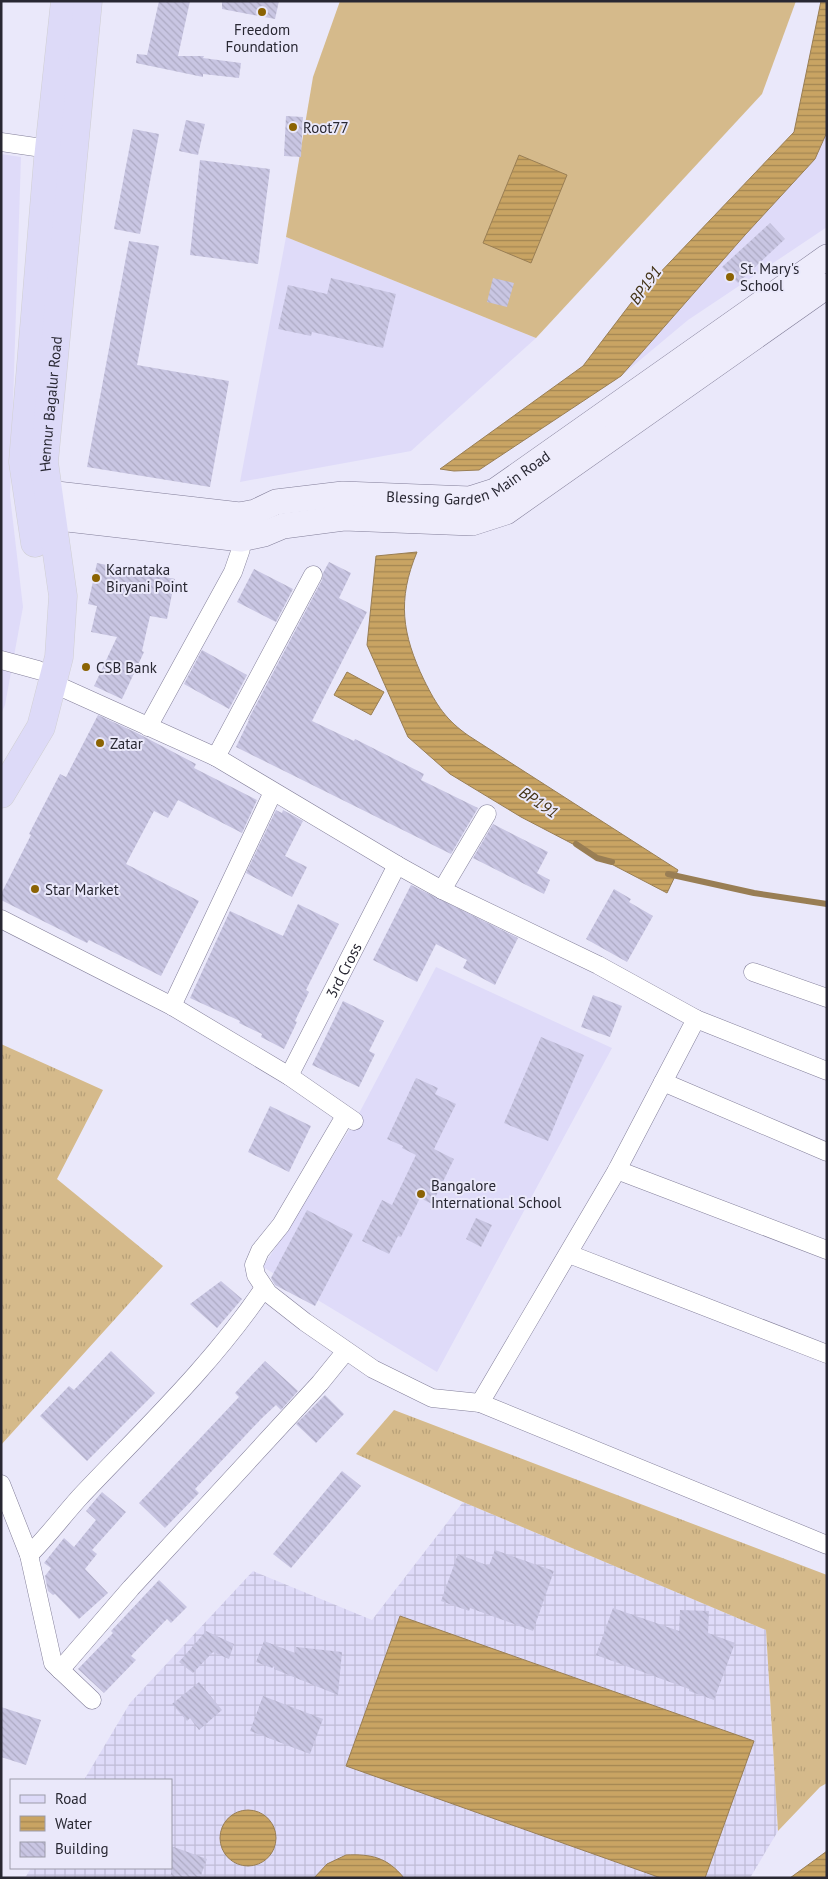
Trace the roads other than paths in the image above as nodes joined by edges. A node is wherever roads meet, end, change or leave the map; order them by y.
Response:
1 (65, 1) edge
2 (88, 1) edge
3 (1, 142) edge
4 (50, 149) junction
5 (827, 257) edge
6 (827, 286) edge
7 (39, 506) junction
8 (241, 549) dead end
9 (313, 575) dead end
10 (1, 660) edge
11 (45, 677) junction
12 (148, 727) junction
13 (216, 757) junction
14 (1, 760) edge
15 (273, 792) junction
16 (1, 794) edge
17 (487, 814) dead end
18 (397, 865) junction
19 (442, 890) junction
20 (1, 919) edge
21 (753, 972) dead end
22 (827, 998) edge
23 (172, 1006) junction
24 (696, 1019) junction
25 (827, 1071) edge
26 (289, 1076) junction
27 (663, 1082) junction
28 (827, 1152) edge
29 (617, 1170) junction
30 (827, 1250) edge
31 (569, 1254) junction
32 (264, 1288) junction
33 (346, 1351) junction
34 (827, 1354) edge
35 (480, 1403) junction
36 (1, 1484) edge
37 (827, 1545) edge
38 (29, 1555) junction
39 (60, 1670) junction
40 (92, 1700) dead end

1 - 4 main road, Hennur Bagalur Road
2 - 7 main road, Hennur Bagalur Road
3 - 4 street
4 - 7 main road, Hennur Bagalur Road
5 - 7 main road, Blessing Garden Main Road
6 - 7 main road, Blessing Garden Main Road
7 - 11 main road, Hennur Bagalur Road
8 - 12 street
9 - 13 street
10 - 11 street
11 - 12 street
11 - 14 main road, Hennur Bagalur Road
11 - 16 main road, Hennur Bagalur Road
12 - 13 street
13 - 15 street
15 - 18 street
15 - 23 street
17 - 19 street
18 - 19 street
18 - 26 street, 3rd Cross
19 - 24 street
20 - 23 street
21 - 22 street
23 - 26 street
24 - 25 street
24 - 27 street
26 - 32 street
27 - 28 street
27 - 29 street
29 - 30 street
29 - 31 street
31 - 34 street
31 - 35 street
32 - 33 street
32 - 38 street
33 - 35 street
33 - 39 street
35 - 37 street
36 - 38 street
38 - 39 street
39 - 40 street

